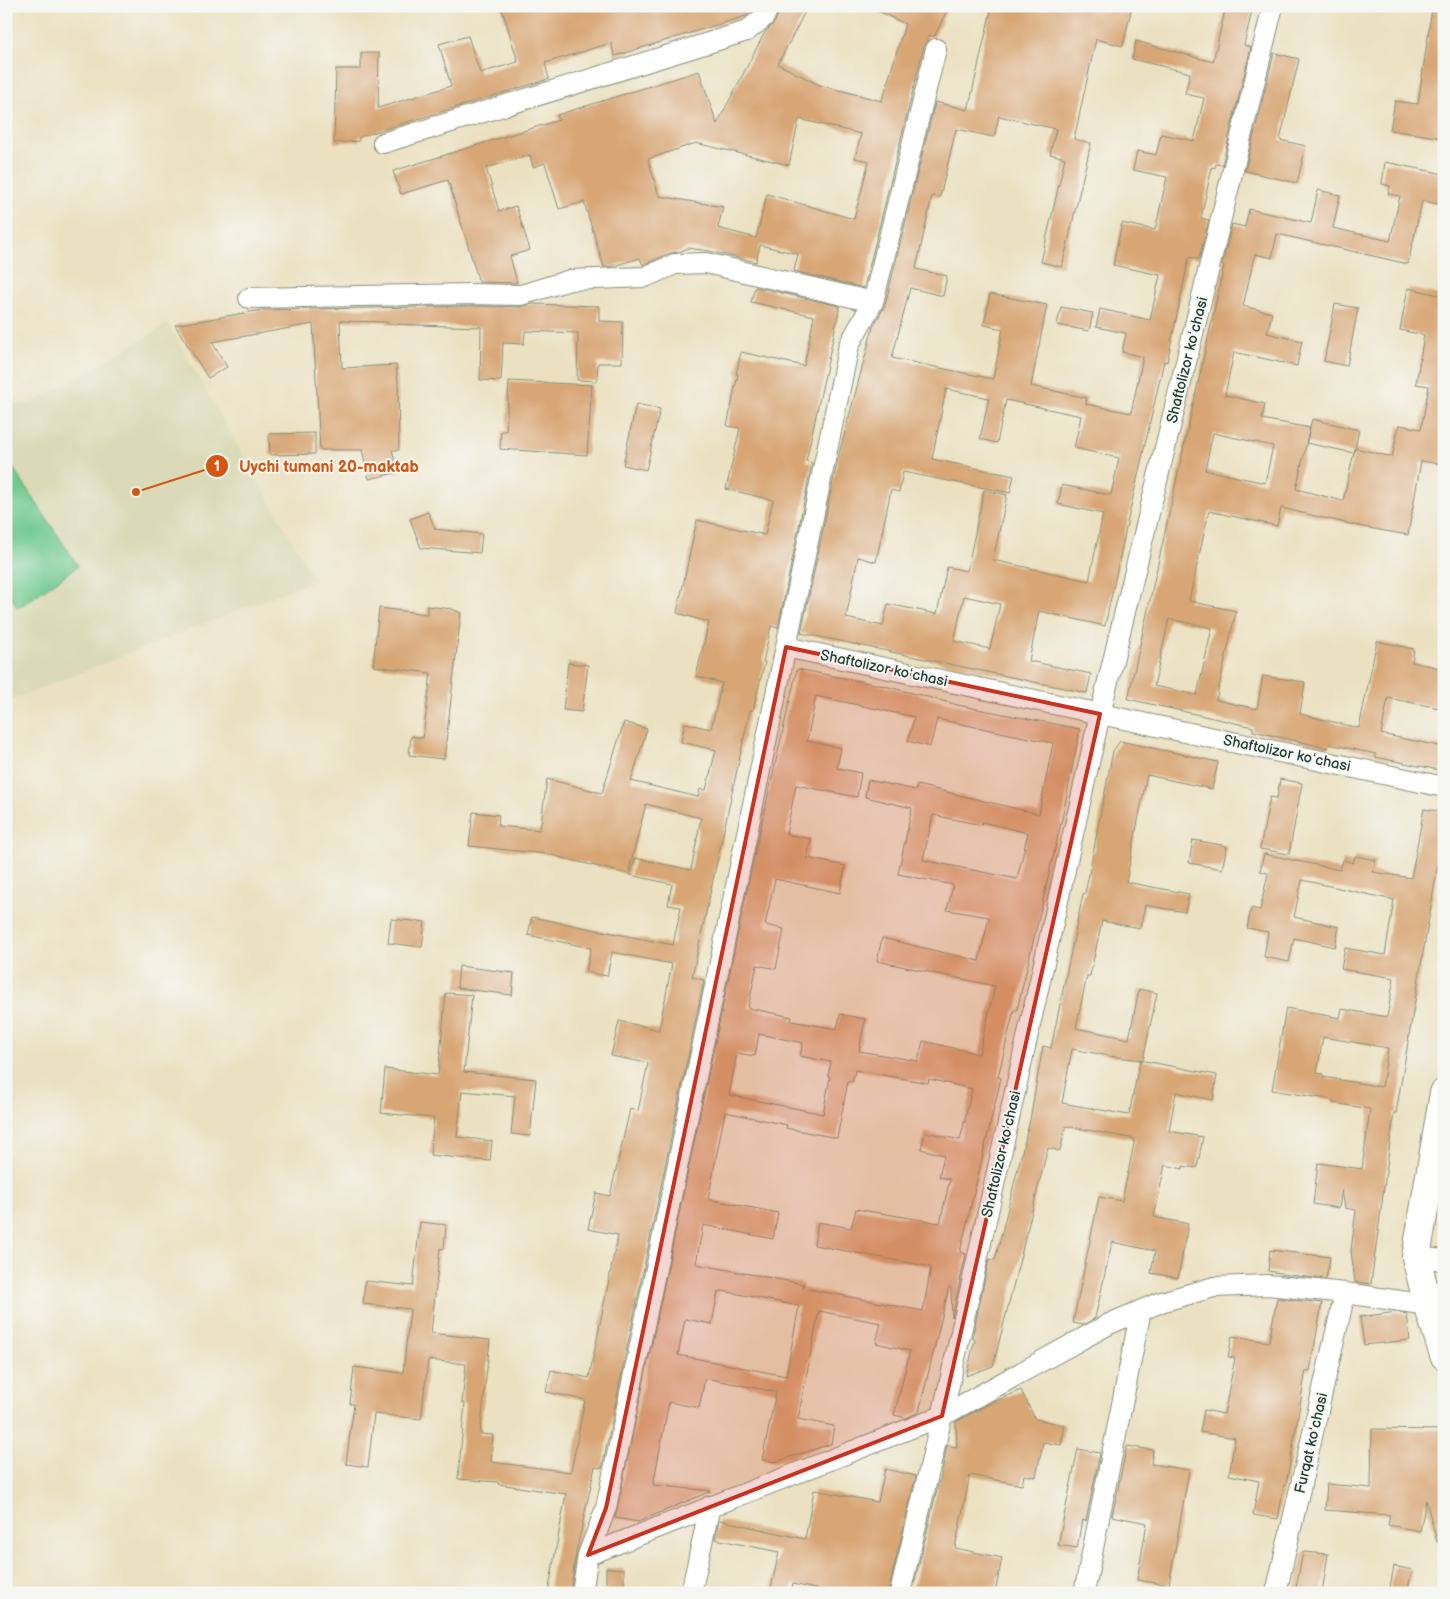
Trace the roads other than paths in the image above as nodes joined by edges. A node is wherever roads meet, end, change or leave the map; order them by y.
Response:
1 (769, 6) edge
2 (1273, 6) edge
3 (936, 49) dead end
4 (383, 143) dead end
5 (249, 298) dead end
6 (873, 302) junction
7 (786, 647) junction
8 (1100, 714) junction
9 (1444, 787) edge
10 (1444, 1093) edge
11 (1416, 1257) junction
12 (1444, 1260) edge
13 (1346, 1293) junction
14 (1428, 1305) junction
15 (1141, 1310) junction
16 (1444, 1355) edge
17 (942, 1416) junction
18 (710, 1506) junction
19 (588, 1555) junction
20 (582, 1593) edge
21 (691, 1593) edge
22 (900, 1593) edge
23 (1084, 1593) edge
24 (1276, 1593) edge

1 - 4 street
2 - 8 street, Shaftolizor koʻchasi
3 - 6 street
5 - 6 street
6 - 7 street
7 - 8 street, Shaftolizor koʻchasi
7 - 19 street
8 - 9 street, Shaftolizor koʻchasi
8 - 17 street, Shaftolizor koʻchasi
10 - 11 main road
11 - 12 street
11 - 14 main road
13 - 14 street
13 - 15 street
13 - 24 street, Furqat koʻchasi
14 - 16 main road
15 - 17 street
15 - 23 street
17 - 18 street
17 - 22 street, Shaftolizor koʻchasi
18 - 19 street
18 - 21 street
19 - 20 street

